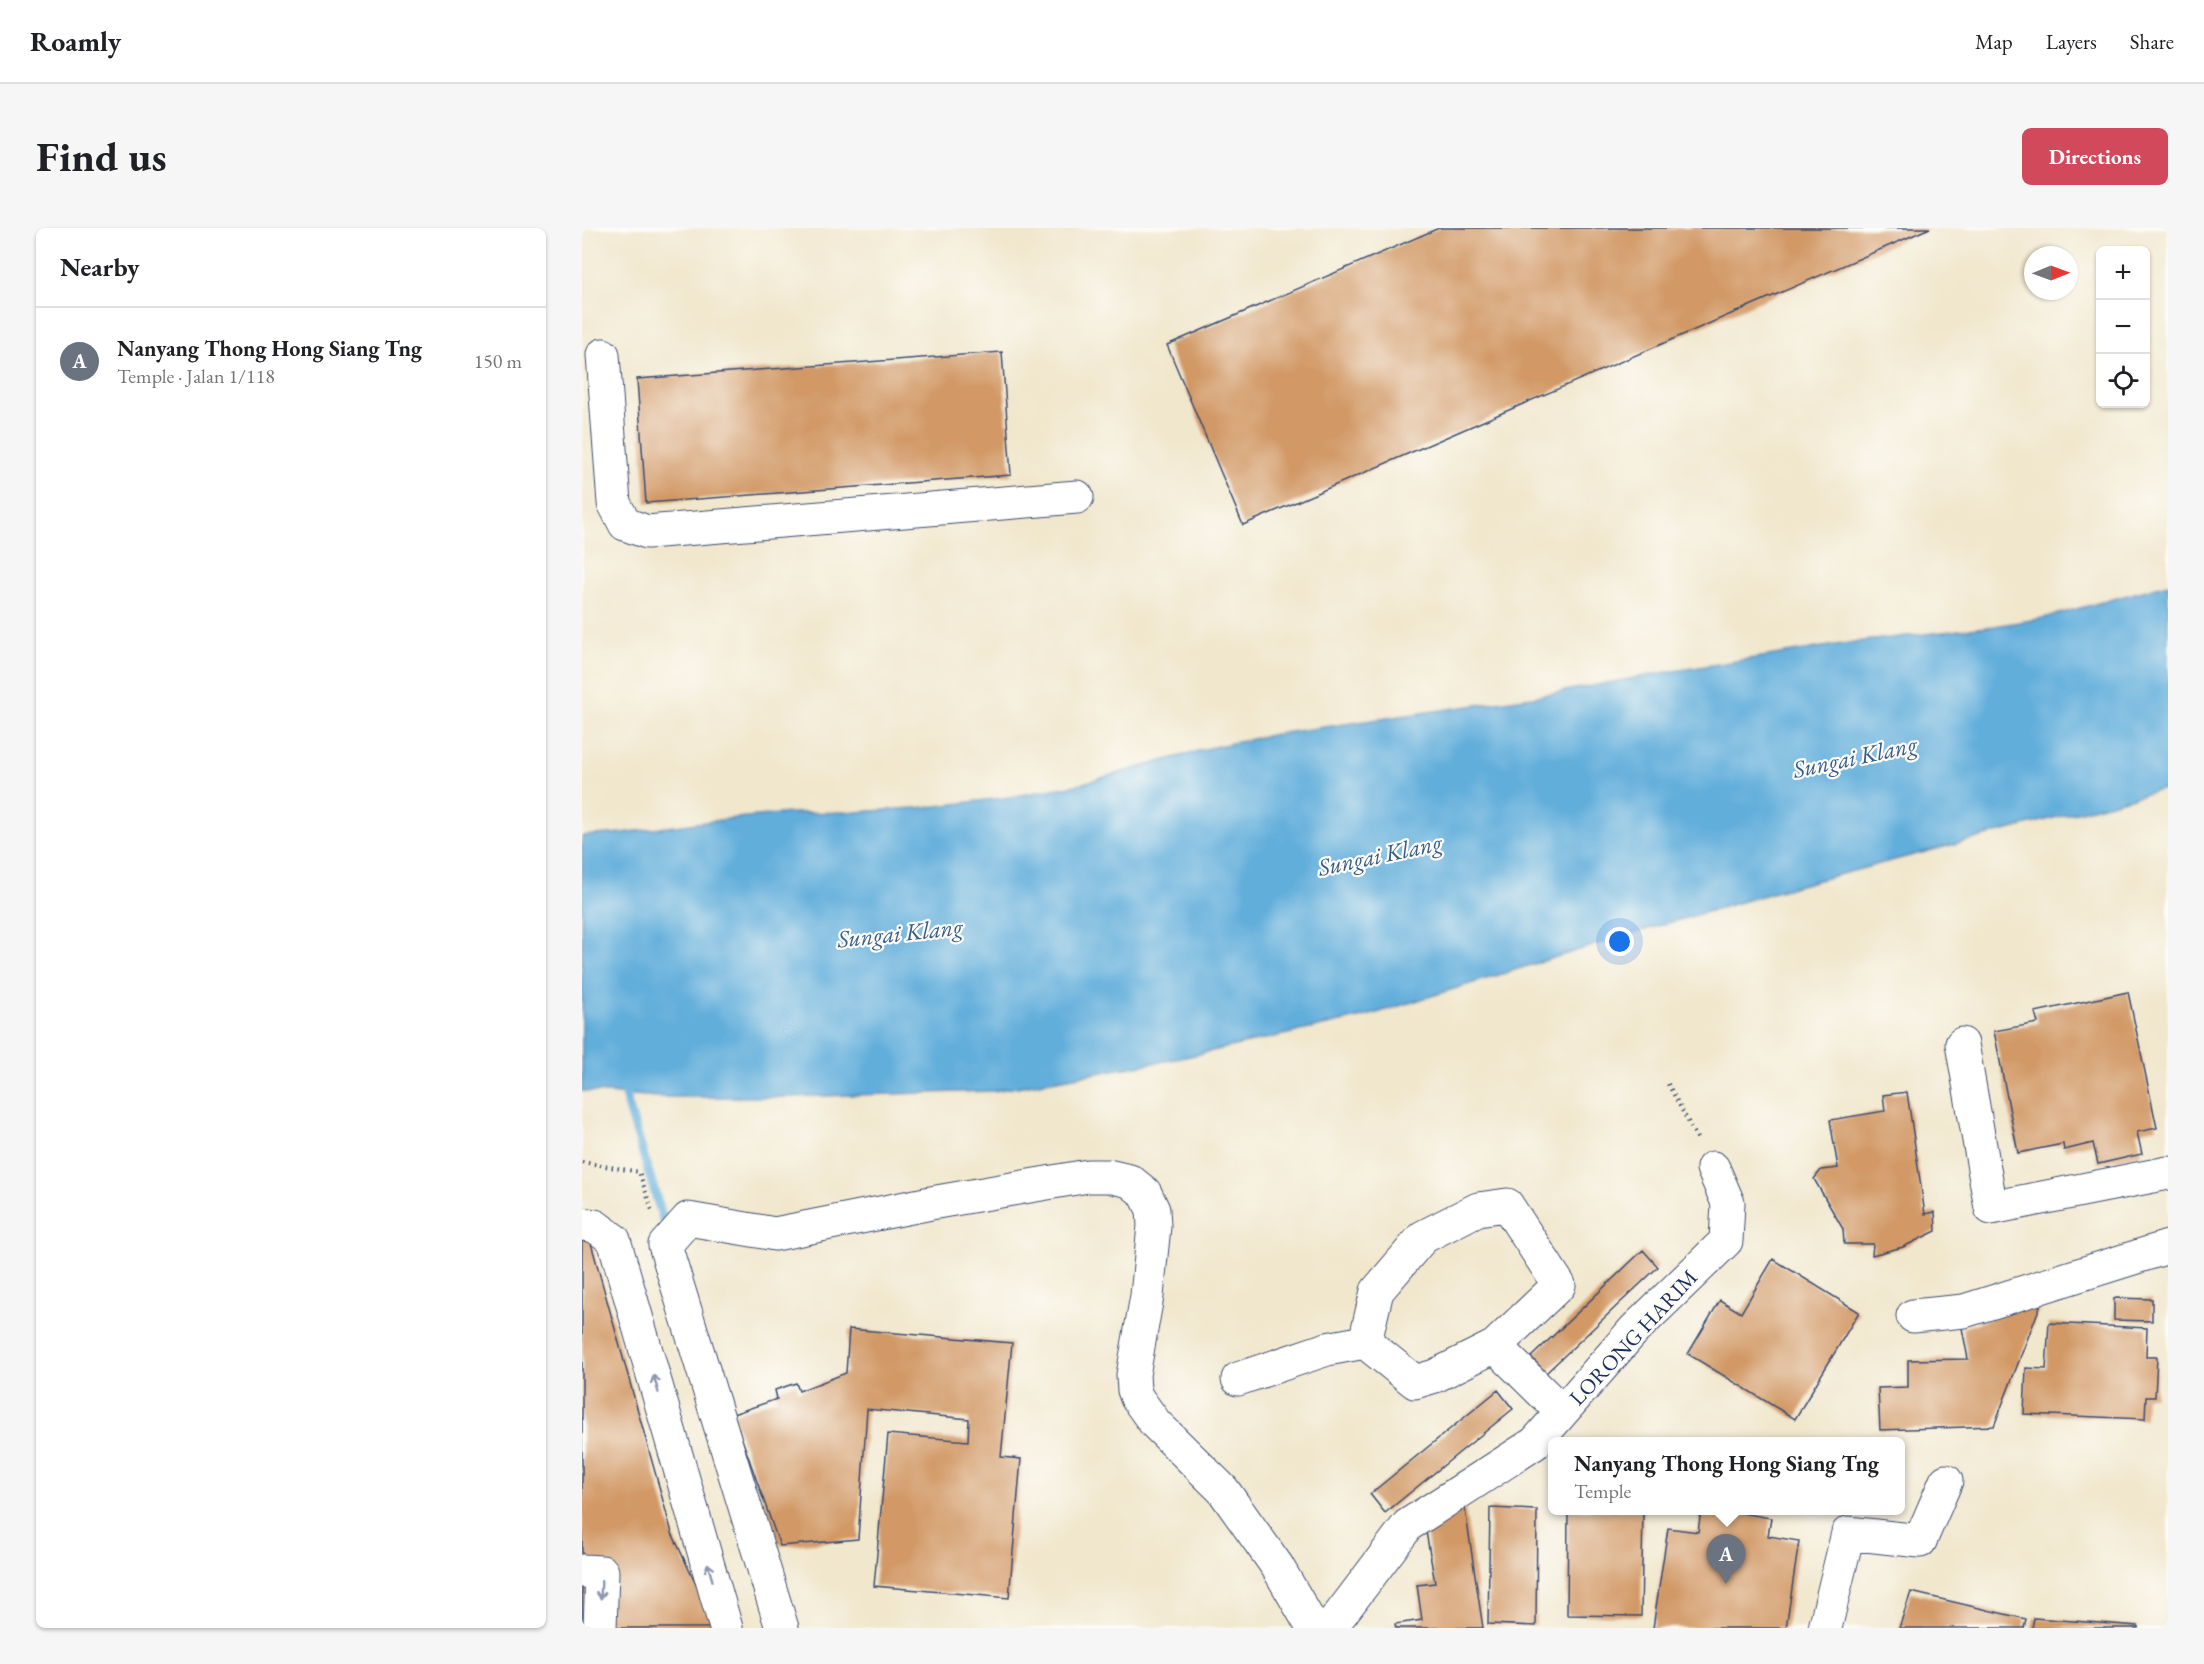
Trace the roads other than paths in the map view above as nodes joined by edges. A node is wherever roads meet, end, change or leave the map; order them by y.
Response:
1 (603, 355) dead end
2 (1077, 497) dead end
3 (1962, 1044) dead end
4 (1713, 1168) road end
5 (2168, 1173) edge
6 (582, 1224) edge
7 (2168, 1247) edge
8 (1913, 1316) dead end
9 (1365, 1342) junction
10 (1495, 1346) junction
11 (1238, 1379) dead end
12 (1562, 1412) junction
13 (1543, 1443) edge
14 (1946, 1481) dead end
15 (582, 1571) edge
16 (600, 1628) edge
17 (726, 1628) edge
18 (782, 1628) edge
19 (1313, 1628) edge
20 (1330, 1628) edge
21 (1825, 1628) edge

1 - 2 street
3 - 5 street
4 - 12 street, LORONG HARIM
17 -> 6 street
7 - 8 street
9 - 10 street
9 - 10 street
9 - 11 street
10 - 12 street
12 - 13 street, LORONG HARIM
13 - 20 street, LORONG HARIM
14 - 21 street
15 -> 16 street
18 - 19 street

